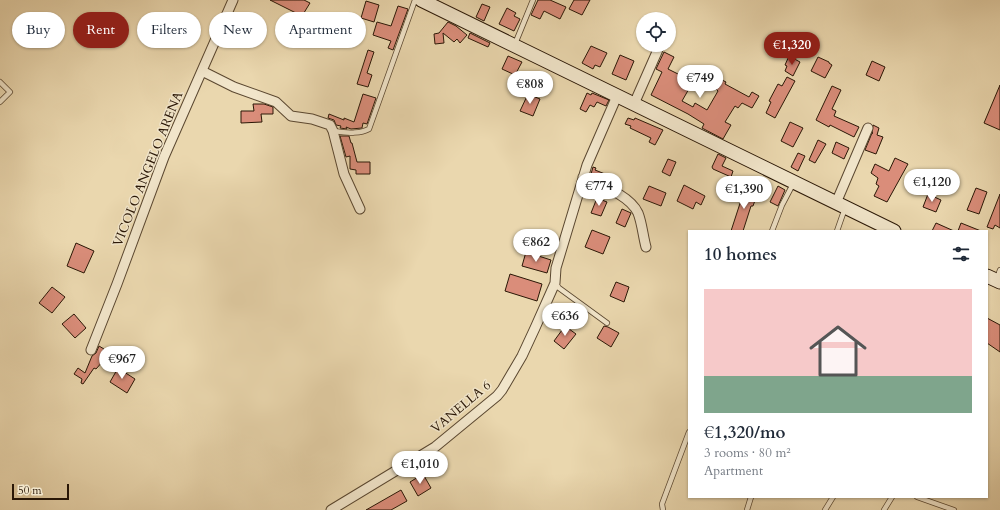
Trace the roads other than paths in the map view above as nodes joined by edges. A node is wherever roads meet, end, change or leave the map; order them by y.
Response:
1 (233, 0) edge
2 (415, 0) edge
3 (421, 0) edge
4 (533, 0) edge
5 (514, 45) junction
6 (657, 52) edge
7 (202, 71) junction
8 (0, 82) edge
9 (617, 96) junction
10 (0, 102) edge
11 (634, 104) junction
12 (868, 128) dead end
13 (333, 131) junction
14 (583, 177) junction
15 (794, 182) junction
16 (840, 206) junction
17 (360, 209) dead end
18 (880, 228) edge
19 (772, 230) edge
20 (837, 230) edge
21 (646, 247) dead end
22 (555, 283) junction
23 (607, 323) dead end
24 (91, 350) dead end
25 (688, 435) edge
26 (751, 498) edge
27 (832, 498) edge
28 (891, 498) edge
29 (920, 498) edge
30 (331, 510) edge
31 (663, 510) edge
32 (747, 510) edge
33 (825, 510) edge
34 (884, 510) edge
35 (954, 510) edge

1 - 7 street, VICOLO ANGELO ARENA
2 - 13 lane
3 - 5 main road
4 - 5 lane
5 - 9 main road
6 - 11 street
7 - 13 street
7 - 24 street, VICOLO ANGELO ARENA
8 - 10 lane
9 - 11 main road
9 - 14 street, VANELLA 6
11 - 15 main road
12 - 16 street
13 - 17 street
14 - 21 street
14 - 22 street, VANELLA 6
15 - 16 main road
15 - 19 lane
16 - 18 main road
16 - 20 lane
22 - 23 lane
22 - 30 street, VANELLA 6
25 - 31 lane
26 - 32 lane
27 - 33 lane
28 - 34 lane
29 - 35 lane

